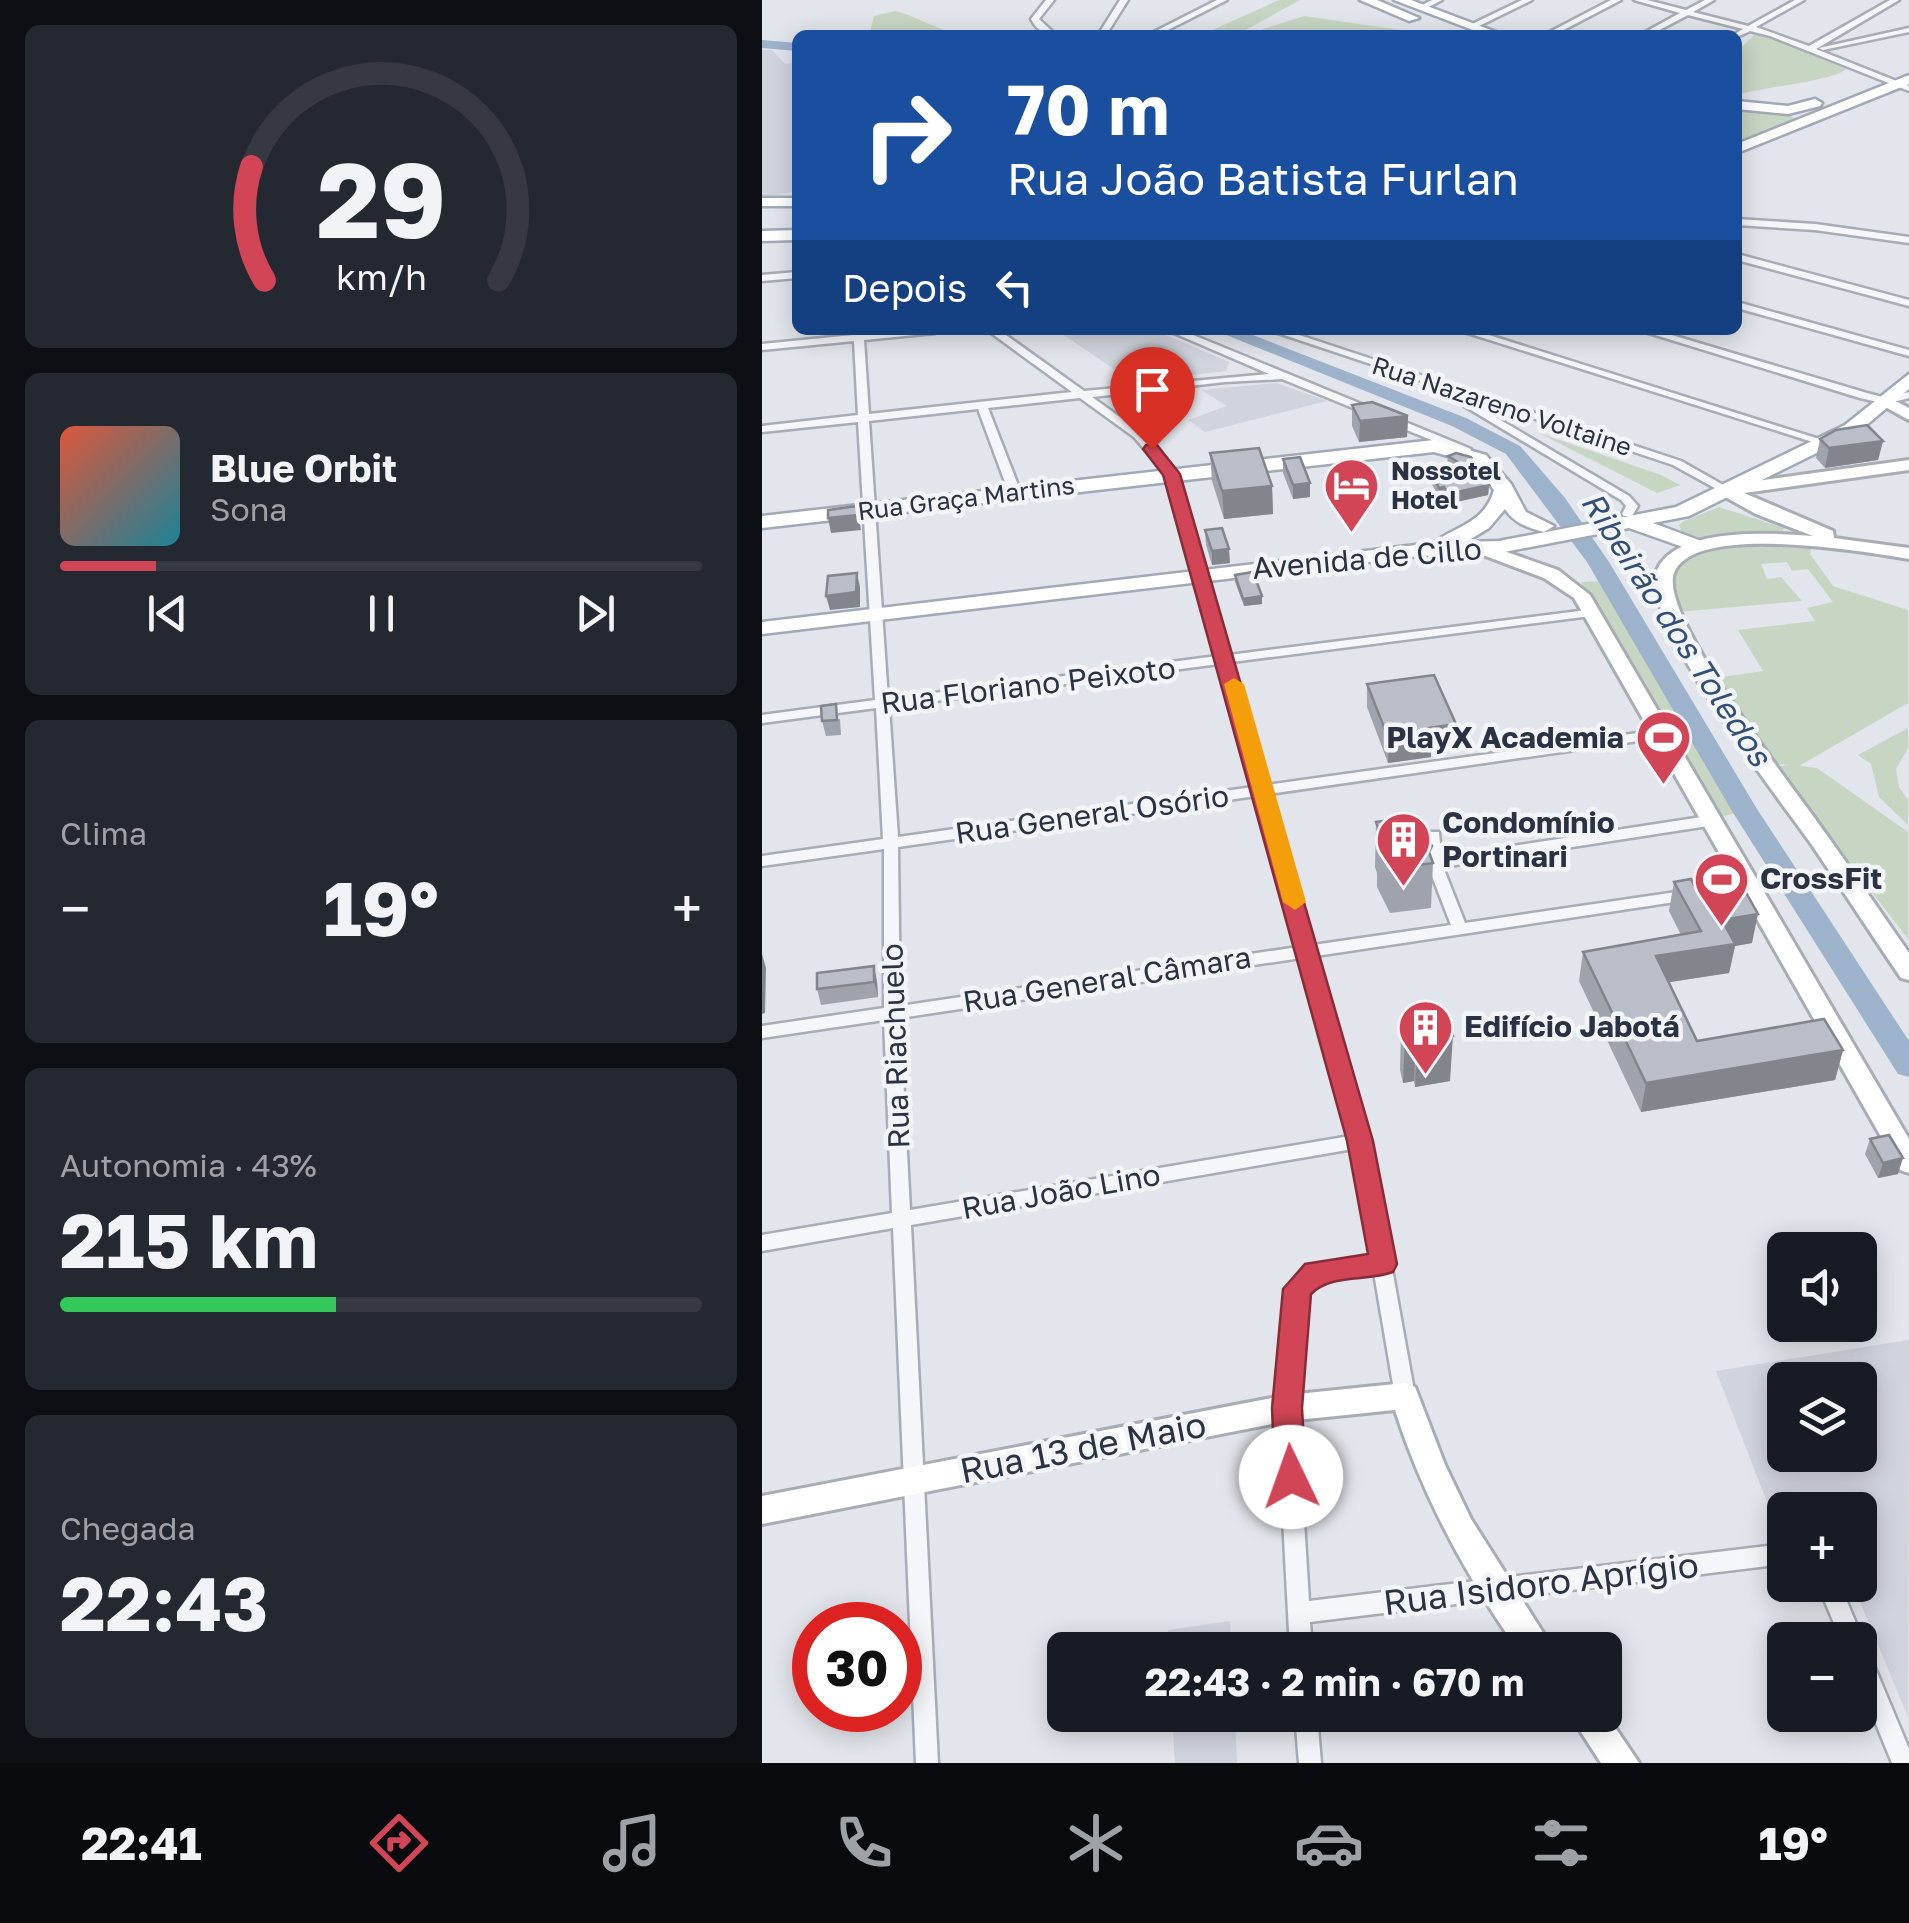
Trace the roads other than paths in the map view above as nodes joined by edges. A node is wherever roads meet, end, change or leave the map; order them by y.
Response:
1 (1050, 0) edge
2 (1124, 0) edge
3 (1223, 0) edge
4 (1366, 0) edge
5 (1400, 0) edge
6 (1438, 0) edge
7 (1528, 0) edge
8 (1617, 0) edge
9 (1638, 0) edge
10 (1710, 0) edge
11 (1800, 0) edge
12 (1895, 0) edge
13 (1420, 8) junction
14 (1688, 12) junction
15 (1472, 26) junction
16 (1751, 27) junction
17 (1045, 30) edge
18 (1105, 30) edge
19 (1162, 30) edge
20 (1445, 30) edge
21 (1484, 30) edge
22 (1558, 30) edge
23 (1654, 30) edge
24 (1908, 30) edge
25 (1742, 32) edge
26 (1840, 32) junction
27 (1865, 38) junction
28 (1813, 49) junction
29 (1908, 68) edge
30 (1878, 78) junction
31 (1904, 84) edge
32 (1742, 105) edge
33 (1788, 110) junction
34 (1800, 122) junction
35 (1742, 146) edge
36 (762, 202) edge
37 (792, 202) edge
38 (1742, 222) edge
39 (792, 235) edge
40 (762, 236) edge
41 (1908, 240) edge
42 (1742, 258) edge
43 (792, 275) edge
44 (762, 278) edge
45 (1908, 303) edge
46 (1742, 306) edge
47 (851, 335) edge
48 (858, 335) edge
49 (999, 335) edge
50 (1183, 335) edge
51 (1289, 335) edge
52 (1478, 335) edge
53 (1661, 335) edge
54 (762, 347) edge
55 (1908, 353) edge
56 (1250, 364) junction
57 (1282, 376) junction
58 (1225, 379) junction
59 (1422, 379) junction
60 (1908, 380) edge
61 (1066, 383) junction
62 (1082, 394) junction
63 (1908, 396) edge
64 (1042, 398) junction
65 (1886, 401) junction
66 (982, 405) junction
67 (1502, 406) junction
68 (1487, 413) junction
69 (1908, 415) edge
70 (862, 418) junction
71 (762, 429) edge
72 (1417, 438) junction
73 (1826, 444) junction
74 (1908, 465) edge
75 (1172, 474) junction
76 (1504, 488) junction
77 (1726, 490) junction
78 (1015, 493) junction
79 (872, 510) junction
80 (1630, 518) junction
81 (762, 522) edge
82 (1551, 528) junction
83 (1792, 531) junction
84 (1697, 546) junction
85 (1481, 548) junction
86 (1419, 550) junction
87 (1908, 554) edge
88 (1200, 575) junction
89 (1591, 612) junction
90 (878, 615) junction
91 (762, 628) edge
92 (1227, 662) junction
93 (883, 704) junction
94 (762, 719) edge
95 (1659, 734) junction
96 (1263, 791) junction
97 (1708, 821) junction
98 (1434, 834) dead end
99 (891, 844) junction
100 (762, 861) edge
101 (1434, 863) junction
102 (1711, 892) edge
103 (1460, 927) junction
104 (1308, 949) junction
105 (1908, 972) edge
106 (892, 1013) junction
107 (762, 1032) edge
108 (1360, 1141) junction
109 (1908, 1164) edge
110 (903, 1219) junction
111 (762, 1242) edge
112 (1384, 1264) junction
113 (1405, 1396) junction
114 (1287, 1408) junction
115 (915, 1481) junction
116 (762, 1510) edge
117 (1767, 1556) edge
118 (1493, 1588) junction
119 (1298, 1613) junction
120 (1300, 1632) edge
121 (1525, 1632) edge
122 (1877, 1700) edge
123 (1307, 1732) edge
124 (1599, 1732) edge
125 (926, 1763) edge
126 (1310, 1763) edge
127 (1622, 1763) edge
128 (1903, 1763) edge

1 - 17 street
2 - 18 street
3 - 19 street
4 - 20 main road
5 - 13 main road
6 - 13 street
7 - 15 street
8 - 22 street
9 - 14 street
10 - 14 street
11 - 16 street
12 - 26 street
13 - 15 main road
14 - 16 street
14 - 23 street
15 - 21 main road
16 - 25 street
16 - 28 street
24 - 27 street
26 - 27 street
26 - 28 street
27 - 28 street
28 - 30 street
29 - 30 main road
30 - 31 street
30 - 33 main road
31 - 34 main road
32 - 33 main road
33 - 34 main road
34 - 35 main road
36 - 37 main road
38 - 41 street
39 - 40 main road
42 - 45 street
43 - 44 street
46 - 55 street
47 - 54 street
48 - 70 street, Rua Riachuelo
49 - 61 street
50 - 56 street
51 - 59 street, Rua Nazareno Voltaine
52 - 73 street
53 - 65 street
56 - 57 street
56 - 58 street
57 - 58 street
57 - 72 street
58 - 62 street
59 - 67 street, Rua Nazareno Voltaine
59 - 68 street
60 - 65 main road
61 - 62 street
61 - 64 street
62 - 64 street
62 - 75 street
63 - 65 street
64 - 66 street
65 - 69 main road
65 - 73 main road
66 - 70 street
66 - 78 street
67 - 68 street
67 - 77 street, Rua Nazareno Voltaine
68 - 80 street
70 - 71 street
70 - 79 street, Rua Riachuelo
72 - 75 main road, Rua Graça Martins
72 - 76 main road, Rua Graça Martins
73 - 77 main road
74 - 77 main road, Avenida de Cillo
75 - 78 main road, Rua Graça Martins
75 - 88 street
76 - 82 main road
76 - 86 main road
77 - 80 main road, Avenida de Cillo
77 - 83 main road
78 - 79 main road, Rua Graça Martins
79 - 81 main road, Rua Graça Martins
79 - 90 street, Rua Riachuelo
80 - 82 main road, Avenida de Cillo
80 - 84 main road
82 - 85 main road, Avenida de Cillo
83 - 84 main road
83 - 87 main road
84 - 105 main road
85 - 86 main road, Avenida de Cillo
85 - 89 main road
86 - 88 main road, Avenida de Cillo
88 - 90 main road, Avenida de Cillo
88 - 92 street
89 - 92 street, Rua Floriano Peixoto
89 - 95 main road
90 - 91 main road, Avenida de Cillo
90 - 93 street, Rua Riachuelo
92 - 93 street, Rua Floriano Peixoto
92 - 96 street
93 - 94 street, Rua Floriano Peixoto
93 - 99 street, Rua Riachuelo
95 - 96 street, Rua General Osório
95 - 97 main road
96 - 99 street, Rua General Osório
96 - 104 street
97 - 101 street
97 - 109 main road
98 - 101 street
99 - 100 street, Rua General Osório
99 - 106 street, Rua Riachuelo
101 - 103 street
102 - 103 street, Rua General Câmara
103 - 104 street, Rua General Câmara
104 - 106 street, Rua General Câmara
104 - 108 street
106 - 107 street, Rua General Câmara
106 - 110 street, Rua Riachuelo
108 - 110 street, Rua João Lino
108 - 112 street
110 - 111 street, Rua João Lino
110 - 115 street, Rua Riachuelo
112 - 113 street
112 - 114 street
113 - 114 main road, Rua 13 de Maio
113 - 118 main road
114 - 115 main road, Rua 13 de Maio
114 - 119 street
115 - 116 main road, Rua 13 de Maio
115 - 125 street, Rua Riachuelo
117 - 118 street, Rua Isidoro Aprígio
118 - 119 street, Rua Isidoro Aprígio
118 - 121 main road
119 - 120 street
122 - 128 street
123 - 126 street
124 - 127 main road

